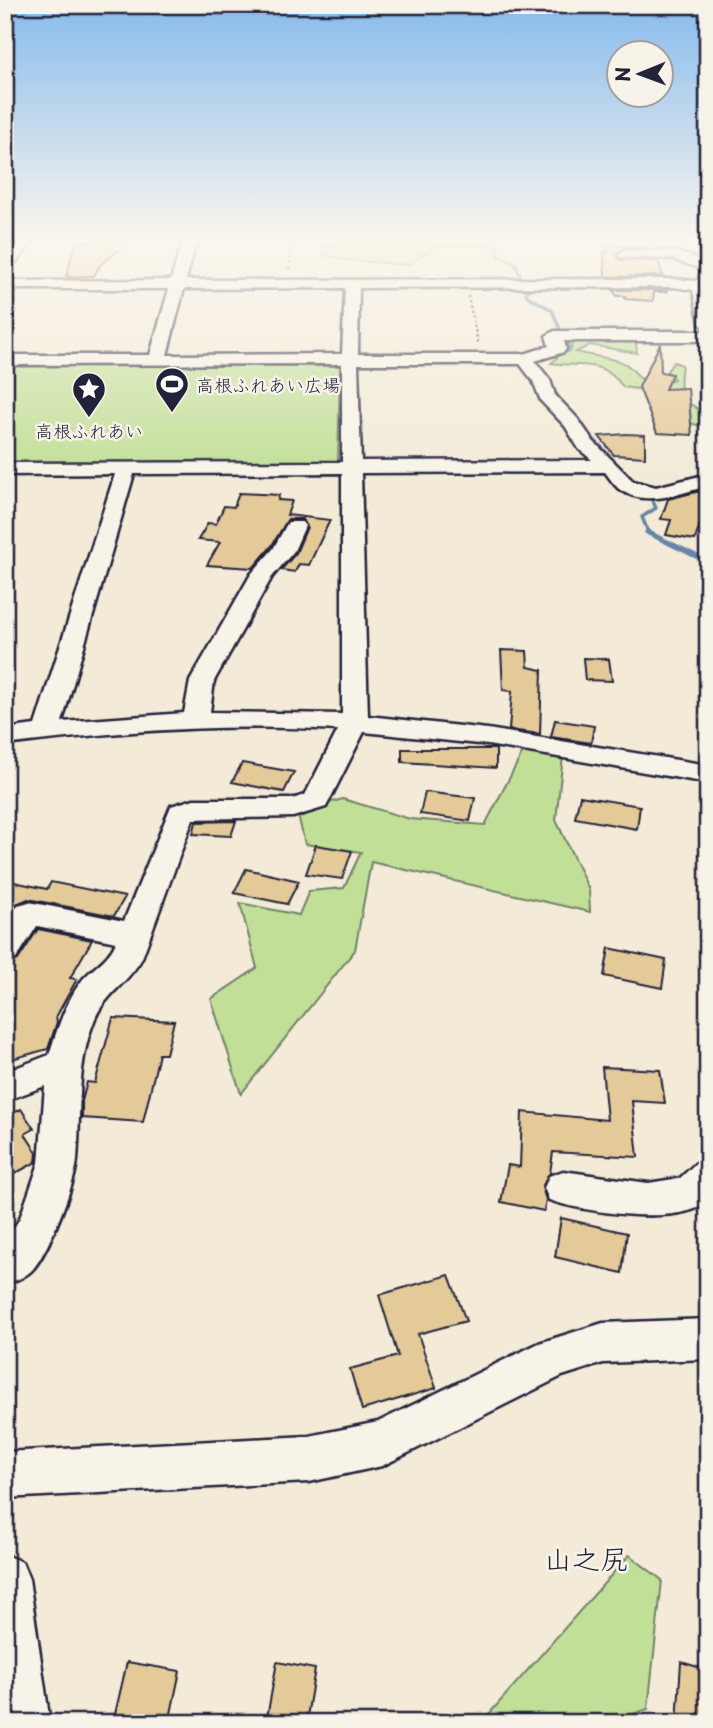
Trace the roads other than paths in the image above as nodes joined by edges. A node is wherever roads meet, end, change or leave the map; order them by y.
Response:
1 (170, 319) edge
2 (351, 319) edge
3 (708, 336) edge
4 (349, 359) junction
5 (525, 359) junction
6 (5, 360) edge
7 (157, 360) junction
8 (610, 466) junction
9 (352, 467) junction
10 (5, 468) edge
11 (126, 469) junction
12 (708, 480) edge
13 (295, 526) dead end
14 (197, 720) junction
15 (355, 723) junction
16 (46, 732) junction
17 (5, 737) edge
18 (708, 774) edge
19 (133, 934) junction
20 (5, 951) edge
21 (64, 1064) junction
22 (5, 1087) edge
23 (708, 1176) edge
24 (563, 1188) dead end
25 (5, 1266) edge
26 (708, 1339) edge
27 (5, 1475) edge
28 (5, 1579) edge
29 (24, 1723) edge

1 - 7 street
2 - 4 street
3 - 5 street
4 - 5 street
4 - 7 street
4 - 9 street
5 - 8 street
6 - 7 street
8 - 9 street
8 - 12 street
9 - 11 street
9 - 15 street
10 - 11 street
11 - 16 street
13 - 14 street
14 - 15 street
14 - 16 street
15 - 18 street
15 - 19 street
16 - 17 street
19 - 20 street
19 - 21 street
21 - 22 street
21 - 25 street
23 - 24 street
26 - 27 street
28 - 29 street

